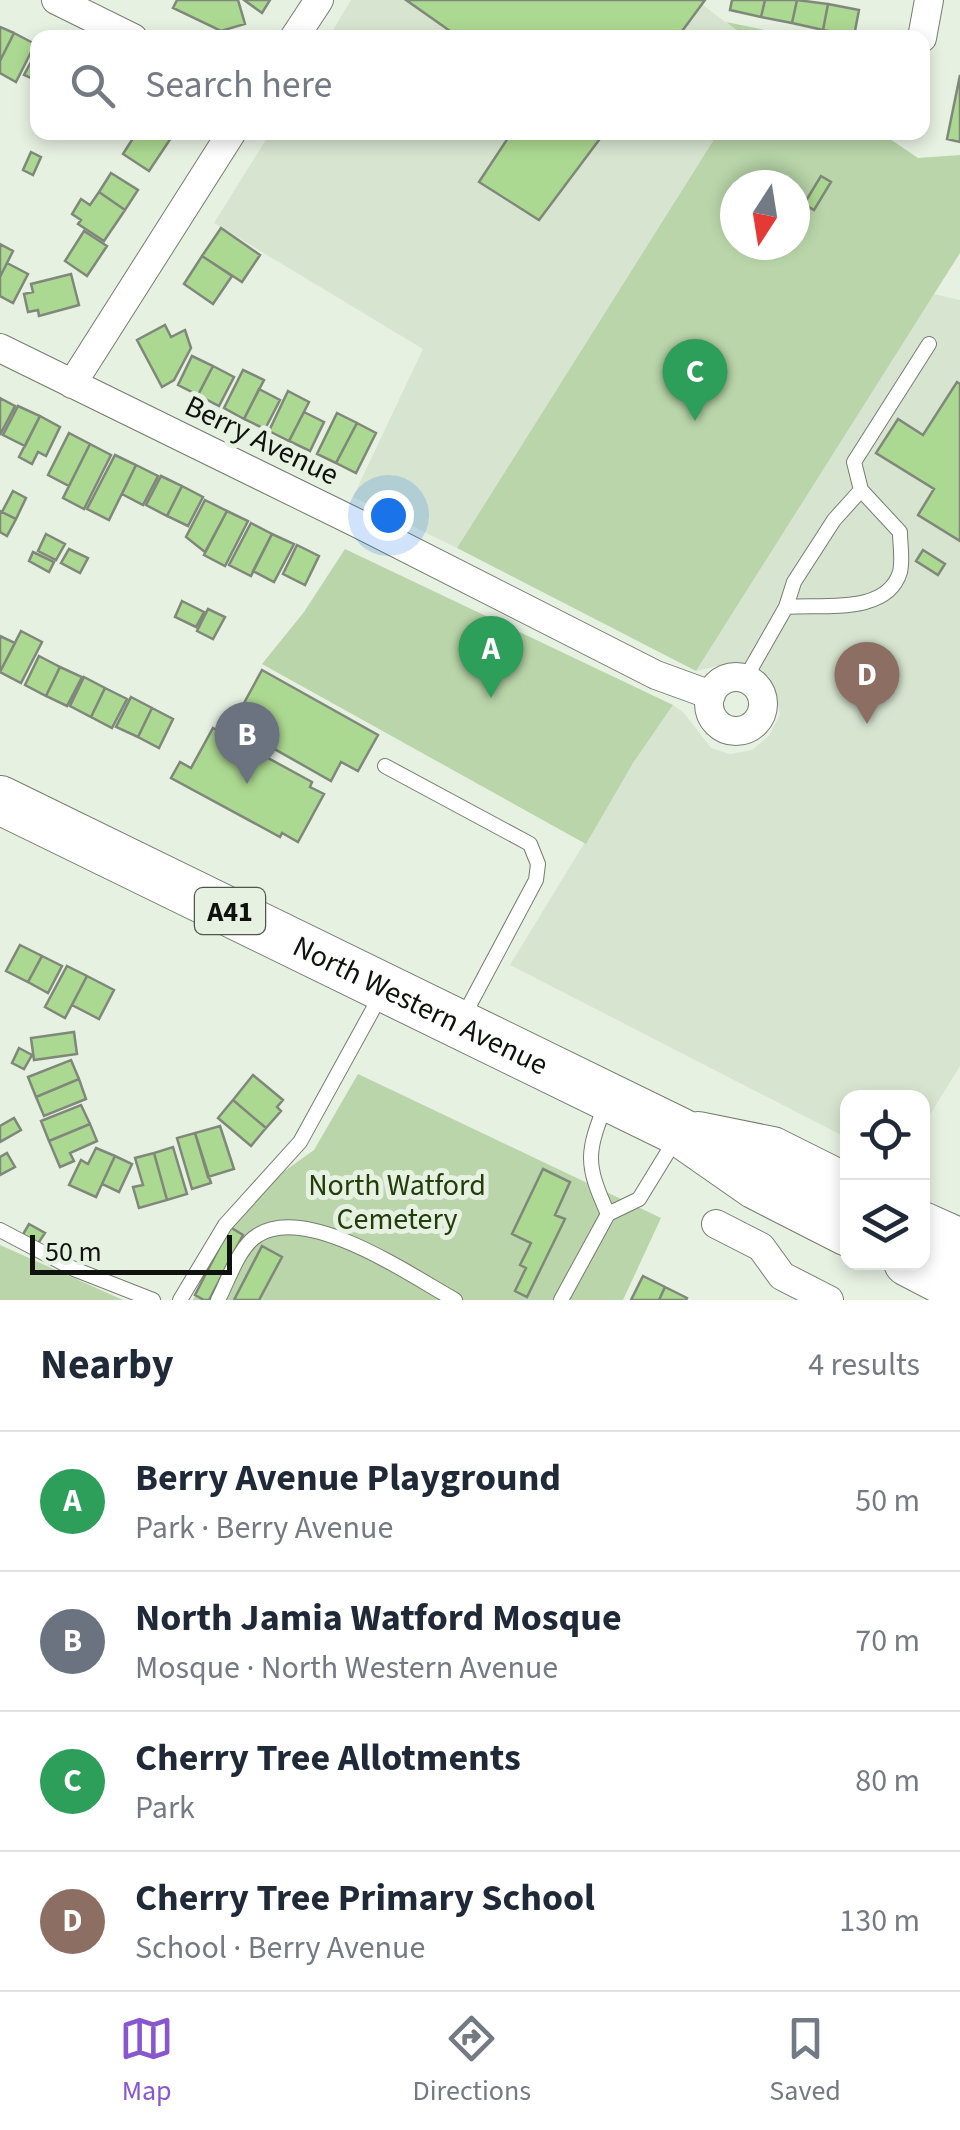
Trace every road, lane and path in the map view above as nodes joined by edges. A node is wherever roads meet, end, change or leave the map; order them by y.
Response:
1 (56, 0) edge
2 (319, 0) edge
3 (930, 0) edge
4 (118, 30) edge
5 (299, 30) edge
6 (924, 30) edge
7 (227, 140) edge
8 (929, 344) dead end
9 (0, 348) edge
10 (72, 384) junction
11 (861, 490) junction
12 (786, 606) junction
13 (745, 678) junction
14 (711, 695) junction
15 (386, 766) dead end
16 (0, 800) edge
17 (384, 988) junction
18 (459, 1024) junction
19 (608, 1097) junction
20 (680, 1132) junction
21 (840, 1185) edge
22 (608, 1214) junction
23 (716, 1224) dead end
24 (840, 1228) edge
25 (0, 1230) edge
26 (938, 1238) edge
27 (960, 1289) edge
28 (153, 1300) edge
29 (180, 1300) edge
30 (218, 1300) edge
31 (455, 1300) edge
32 (561, 1300) edge
33 (829, 1300) edge

1 - 4 street
2 - 5 street
3 - 6 street
7 - 10 street
8 - 11 lane
9 - 10 street, Berry Avenue
10 - 14 street, Berry Avenue
11 - 12 lane
11 - 12 lane
12 - 13 lane
13 - 14 street
13 - 14 street
15 - 18 lane
16 - 17 highway, North Western Avenue / A41
17 - 18 highway, North Western Avenue / A41
17 - 29 lane
18 - 19 highway, North Western Avenue / A41
19 - 20 highway, North Western Avenue / A41
19 - 22 lane
20 - 21 highway, North Western Avenue / A41
20 - 22 lane
20 - 24 highway, North Western Avenue / A41
22 - 32 lane
23 - 33 street
25 - 28 lane
26 - 27 highway
30 - 31 lane

